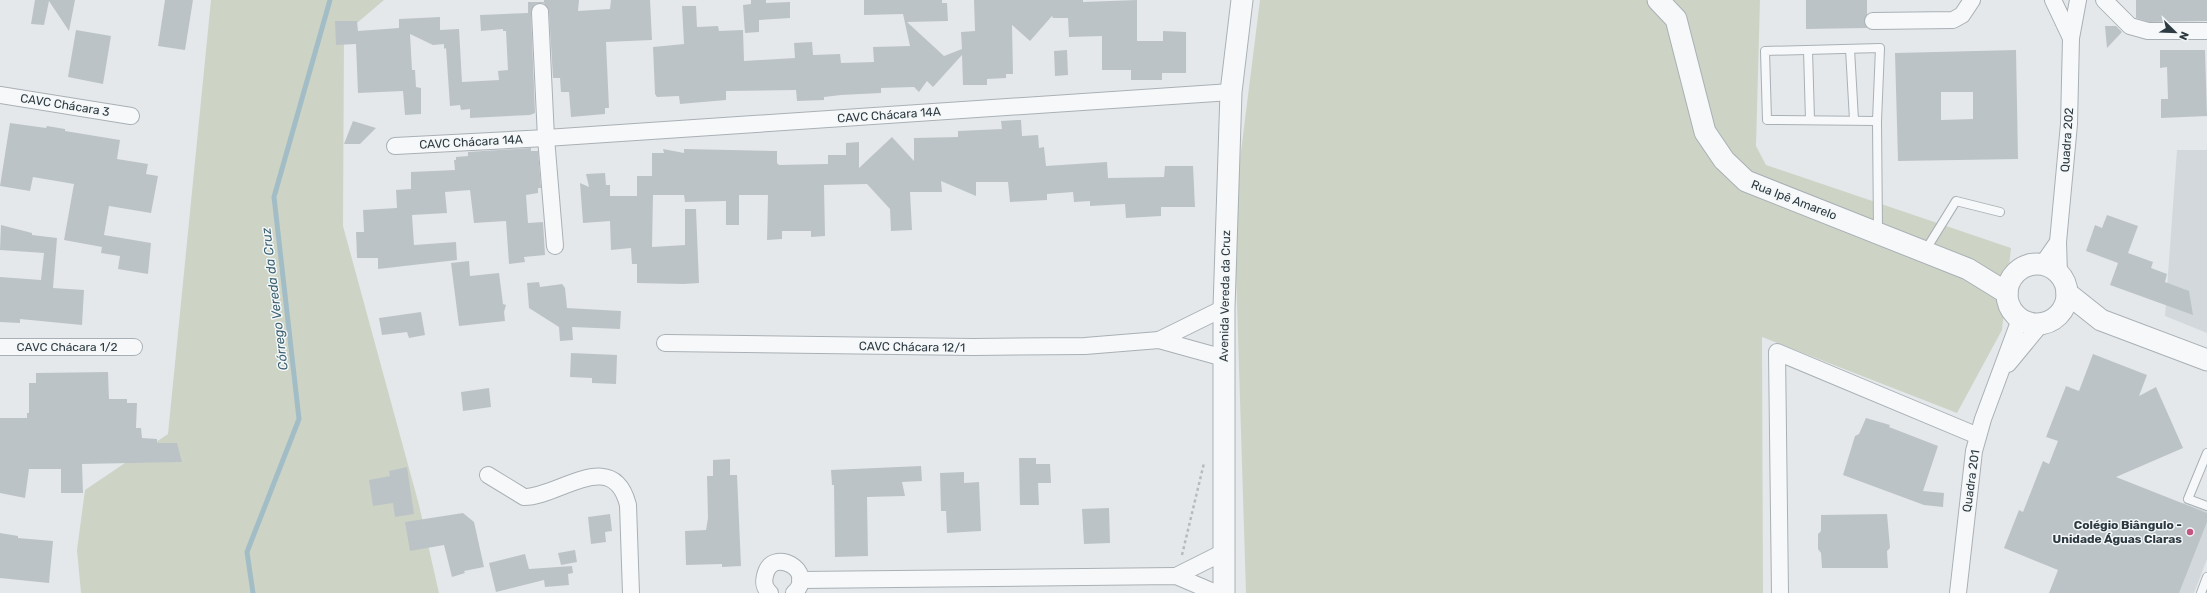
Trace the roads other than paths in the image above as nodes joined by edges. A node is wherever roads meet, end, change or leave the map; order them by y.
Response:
1 (1242, 0) edge
2 (1658, 0) edge
3 (1972, 0) edge
4 (2053, 0) edge
5 (2078, 0) edge
6 (2104, 0) edge
7 (540, 12) dead end
8 (1873, 22) dead end
9 (2207, 31) edge
10 (2071, 38) junction
11 (1850, 49) junction
12 (1808, 50) junction
13 (1231, 92) junction
14 (0, 95) edge
15 (131, 116) dead end
16 (1810, 120) junction
17 (1854, 120) junction
18 (1877, 121) junction
19 (546, 138) junction
20 (395, 146) dead end
21 (2000, 212) dead end
22 (1878, 232) junction
23 (555, 246) dead end
24 (1924, 251) junction
25 (2056, 277) junction
26 (2011, 284) junction
27 (1224, 308) junction
28 (2020, 319) junction
29 (2101, 320) junction
30 (2049, 321) junction
31 (1159, 340) junction
32 (665, 343) dead end
33 (0, 347) edge
34 (134, 348) dead end
35 (1224, 358) junction
36 (2207, 360) edge
37 (2001, 373) junction
38 (1978, 436) junction
39 (2207, 452) edge
40 (488, 475) dead end
41 (2207, 506) edge
42 (1224, 552) junction
43 (1176, 576) junction
44 (2207, 577) edge
45 (763, 584) edge
46 (797, 586) edge
47 (631, 593) edge
48 (1216, 593) edge
49 (1224, 593) edge
50 (1780, 593) edge
51 (1958, 593) edge
52 (2201, 593) edge

1 - 13 street, Avenida Vereda da Cruz
2 - 22 street, Rua Ipê Amarelo
3 - 8 street
4 - 10 street, Quadra 202
5 - 10 street, Quadra 202
6 - 9 street
7 - 19 street
10 - 25 street, Quadra 202
11 - 12 lane
11 - 17 lane
11 - 18 lane
12 - 16 lane
12 - 16 lane
13 - 19 street, CAVC Chácara 14A
13 - 27 street, Avenida Vereda da Cruz
14 - 15 street, CAVC Chácara 3
16 - 17 lane
17 - 18 lane
18 - 22 lane
19 - 20 street, CAVC Chácara 14A
19 - 23 street
21 - 24 lane
22 - 24 street, Rua Ipê Amarelo
24 - 26 street, Rua Ipê Amarelo
25 - 26 street
25 - 29 street
25 - 30 street
26 - 28 street
27 - 31 street, CAVC Chácara 12/1
27 - 35 street, Avenida Vereda da Cruz
28 - 30 street
28 - 37 street, Quadra 201
29 - 30 street
29 - 36 street
30 - 37 street, Quadra 201
31 - 32 street, CAVC Chácara 12/1
31 - 35 street, CAVC Chácara 12/1
33 - 34 street, CAVC Chácara 1/2
35 - 42 street, Avenida Vereda da Cruz
37 - 38 street, Quadra 201
38 - 50 street
38 - 51 street, Quadra 201
39 - 41 lane
40 - 47 street
42 - 43 street
42 - 49 street, Avenida Vereda da Cruz
43 - 46 street
43 - 48 street
44 - 52 lane
45 - 46 street

